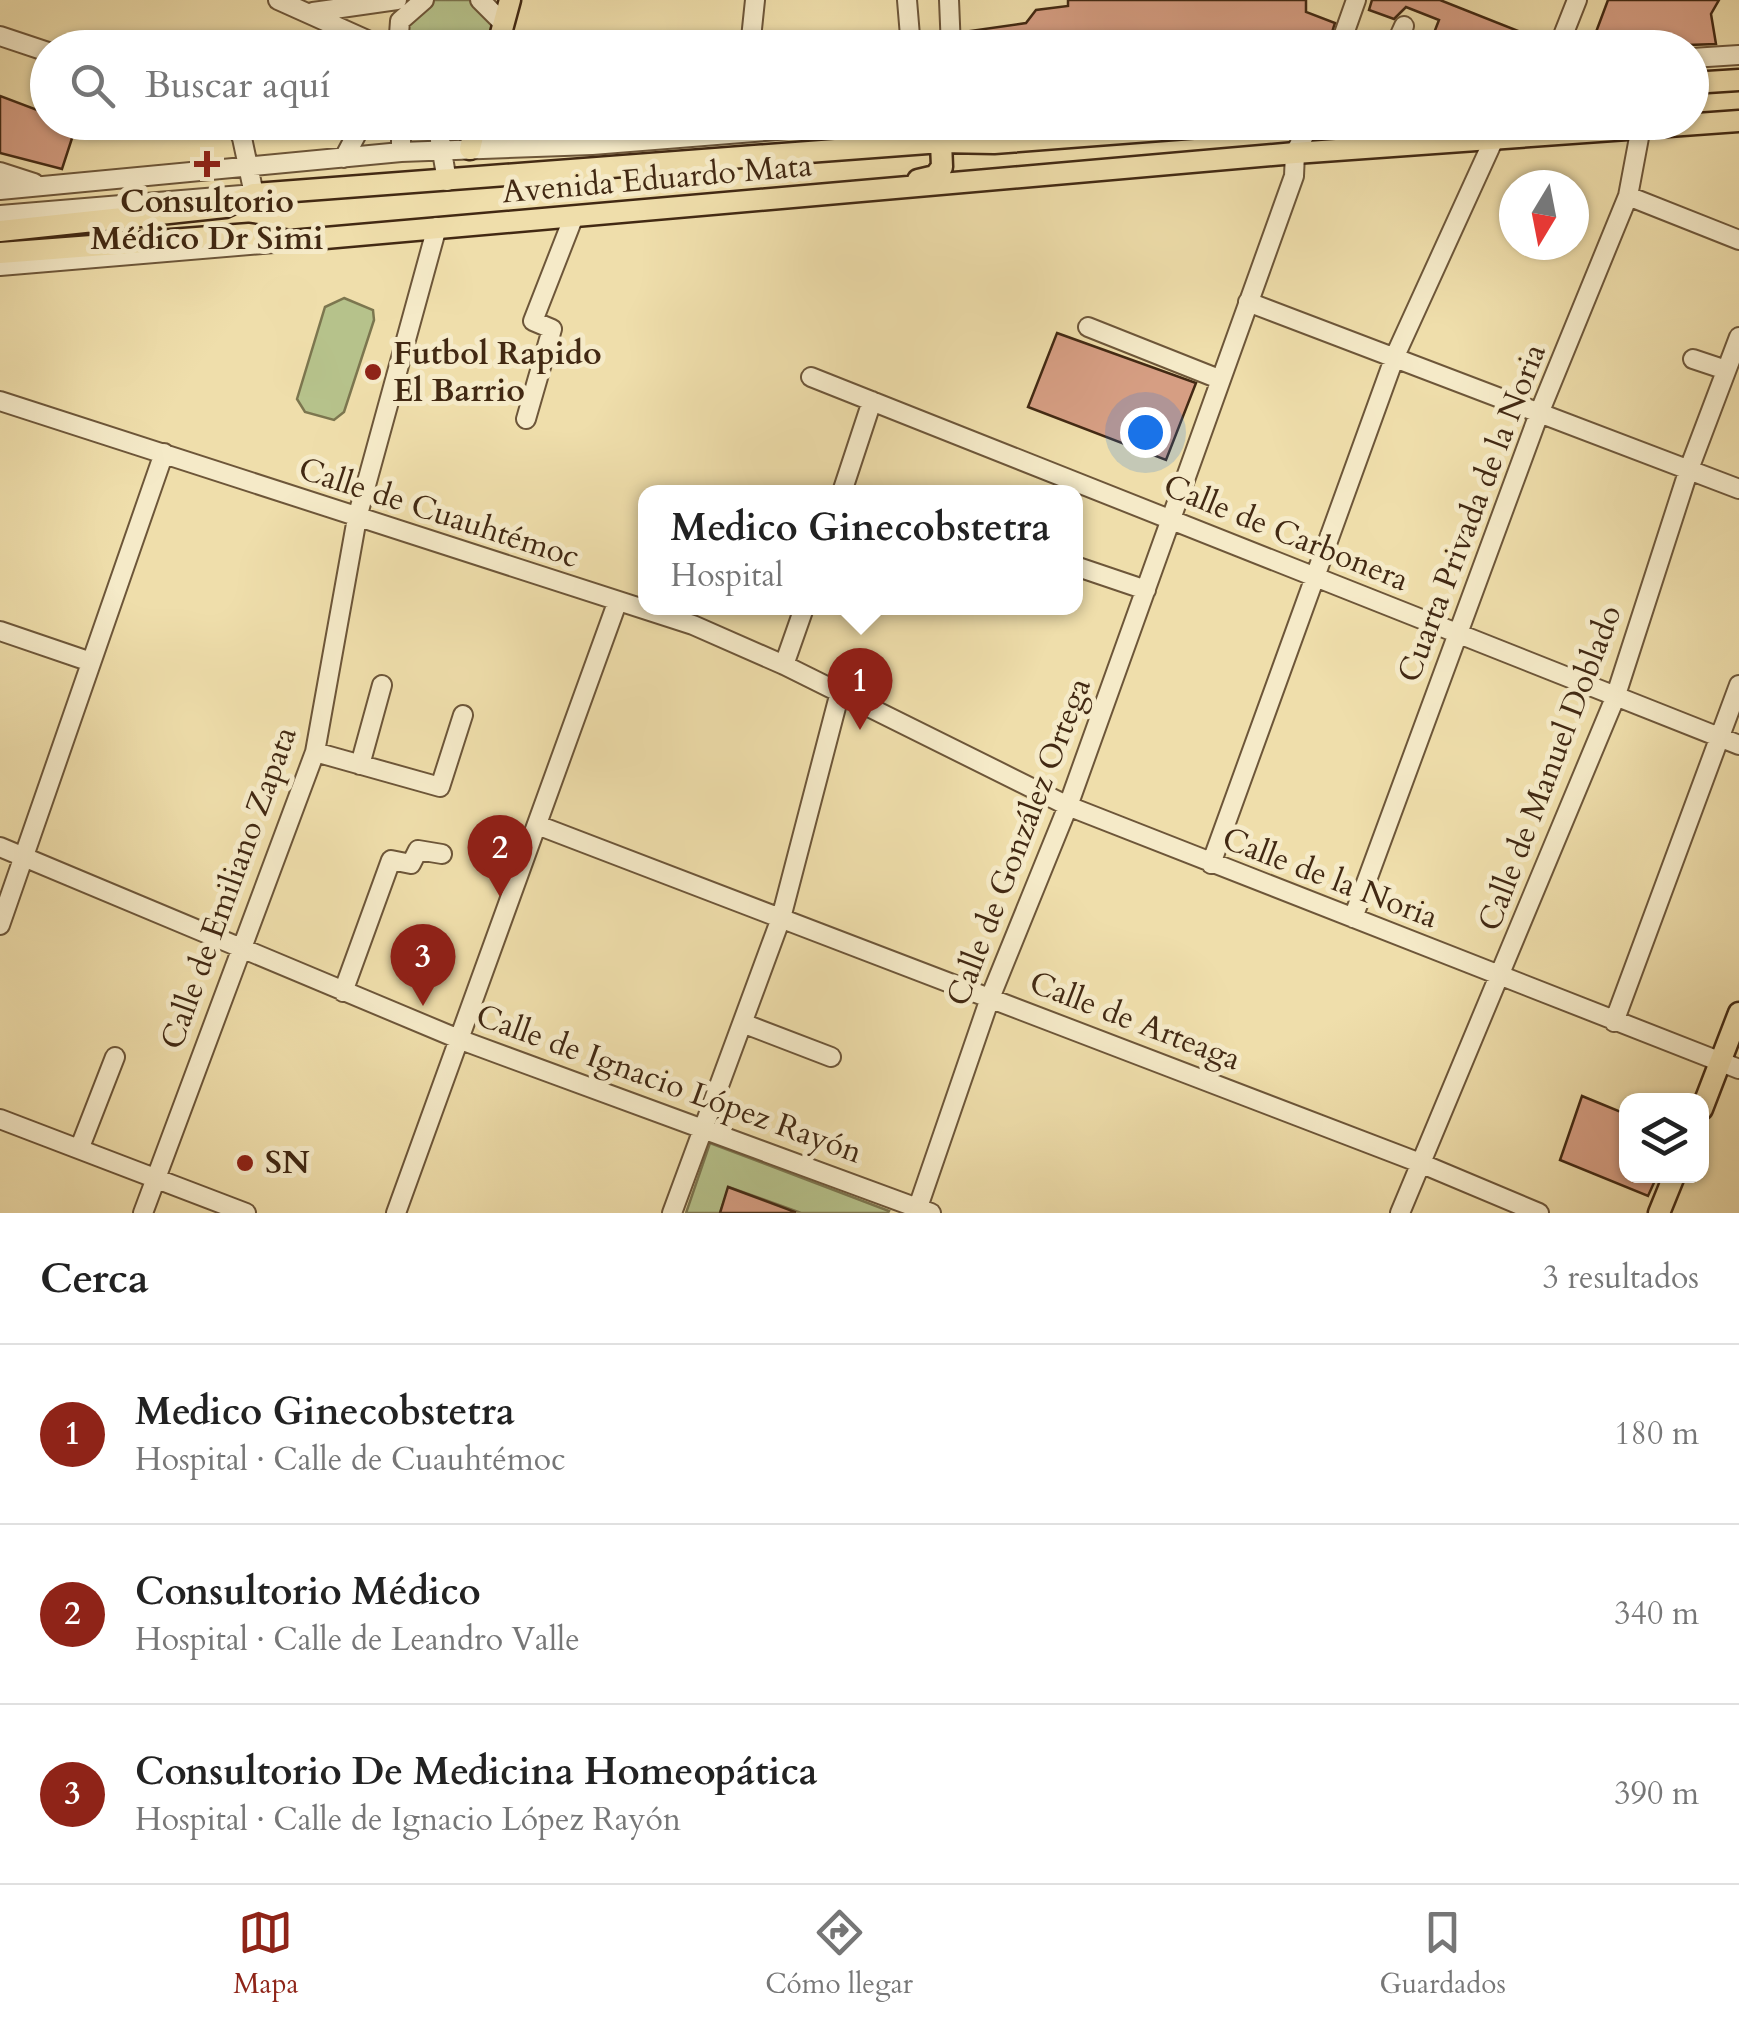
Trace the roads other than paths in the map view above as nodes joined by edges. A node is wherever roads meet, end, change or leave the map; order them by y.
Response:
1 (278, 0) edge
2 (397, 0) edge
3 (424, 0) edge
4 (480, 0) edge
5 (510, 0) edge
6 (754, 0) edge
7 (907, 0) edge
8 (949, 0) edge
9 (1356, 0) edge
10 (1578, 0) edge
11 (312, 6) edge
12 (503, 23) junction
13 (1404, 26) dead end
14 (354, 30) edge
15 (399, 30) edge
16 (501, 30) edge
17 (752, 30) edge
18 (910, 30) edge
19 (950, 30) edge
20 (1345, 30) edge
21 (1402, 30) edge
22 (1566, 30) edge
23 (0, 36) edge
24 (30, 46) edge
25 (1739, 55) edge
26 (1709, 57) edge
27 (1739, 80) edge
28 (1709, 82) edge
29 (1739, 121) edge
30 (1709, 123) edge
31 (240, 140) edge
32 (353, 140) edge
33 (401, 140) edge
34 (441, 140) edge
35 (472, 140) edge
36 (591, 140) edge
37 (610, 140) edge
38 (825, 140) edge
39 (940, 140) edge
40 (983, 140) edge
41 (1019, 140) edge
42 (1302, 140) edge
43 (1481, 140) edge
44 (1494, 140) edge
45 (1639, 140) edge
46 (592, 145) junction
47 (470, 150) junction
48 (401, 152) junction
49 (444, 152) junction
50 (1295, 154) junction
51 (344, 158) junction
52 (248, 166) junction
53 (0, 172) edge
54 (446, 180) junction
55 (39, 185) junction
56 (0, 190) edge
57 (254, 194) junction
58 (833, 194) junction
59 (1628, 196) junction
60 (0, 215) edge
61 (574, 216) junction
62 (437, 228) junction
63 (0, 231) edge
64 (1739, 240) edge
65 (291, 241) junction
66 (0, 253) edge
67 (0, 266) edge
68 (1248, 302) junction
69 (1088, 328) dead end
70 (1739, 337) edge
71 (1396, 356) junction
72 (1693, 359) dead end
73 (1726, 370) junction
74 (811, 377) dead end
75 (1220, 380) junction
76 (0, 401) edge
77 (872, 401) junction
78 (1540, 411) junction
79 (526, 419) dead end
80 (164, 453) junction
81 (1689, 469) junction
82 (844, 485) edge
83 (1082, 485) edge
84 (1083, 485) edge
85 (1739, 489) edge
86 (357, 518) junction
87 (1170, 520) junction
88 (1083, 569) edge
89 (1318, 578) junction
90 (1146, 590) junction
91 (617, 603) junction
92 (638, 609) edge
93 (657, 615) edge
94 (802, 615) edge
95 (0, 631) edge
96 (1459, 634) junction
97 (91, 662) junction
98 (784, 665) junction
99 (382, 685) dead end
100 (1739, 685) edge
101 (840, 692) junction
102 (1615, 698) junction
103 (462, 714) dead end
104 (1730, 742) edge
105 (314, 752) junction
106 (360, 765) junction
107 (1068, 806) junction
108 (540, 826) junction
109 (0, 846) edge
110 (442, 854) dead end
111 (26, 856) junction
112 (1211, 864) junction
113 (781, 918) junction
114 (1352, 918) junction
115 (0, 926) edge
116 (243, 948) junction
117 (1500, 976) junction
118 (344, 992) junction
119 (990, 998) junction
120 (1739, 1013) edge
121 (1614, 1022) junction
122 (744, 1024) junction
123 (460, 1040) junction
124 (115, 1057) dead end
125 (831, 1057) dead end
126 (1730, 1066) edge
127 (1709, 1098) edge
128 (0, 1119) edge
129 (704, 1126) junction
130 (80, 1147) junction
131 (1420, 1163) junction
132 (156, 1178) junction
133 (1671, 1183) edge
134 (922, 1211) edge
135 (142, 1213) edge
136 (246, 1213) edge
137 (396, 1213) edge
138 (672, 1213) edge
139 (1400, 1213) edge
140 (1540, 1213) edge
141 (1659, 1213) edge

1 - 11 street
2 - 11 street
3 - 15 street
4 - 12 street
5 - 12 main road
6 - 17 street
7 - 18 street
8 - 19 street
9 - 20 street
10 - 22 street
11 - 14 street
12 - 16 main road
13 - 21 street
23 - 24 street
25 - 26 street
27 - 28 main road
29 - 30 main road, Avenida Eduardo Mata
31 - 52 street
32 - 51 street
33 - 48 street
34 - 49 street
35 - 47 main road
36 - 46 street
37 - 46 street
38 - 54 main road, Avenida Eduardo Mata
39 - 58 main road
40 - 41 main road, Avenida Eduardo Mata
42 - 50 street, Calle de González Ortega
43 - 50 main road, Avenida Eduardo Mata
44 - 71 street
45 - 59 street, Cuarta Privada de la Noria
46 - 47 street
47 - 49 street
48 - 49 street
48 - 51 street
49 - 54 street
50 - 58 main road, Avenida Eduardo Mata
50 - 68 street, Calle de González Ortega
51 - 52 street
52 - 55 street
52 - 57 street
53 - 55 street
54 - 57 main road, Avenida Eduardo Mata
55 - 56 street
57 - 60 street
57 - 63 main road, Avenida Eduardo Mata
58 - 61 main road, Avenida Eduardo Mata
59 - 64 street
59 - 78 street, Cuarta Privada de la Noria
61 - 62 main road, Avenida Eduardo Mata
61 - 79 street
62 - 65 main road, Avenida Eduardo Mata
62 - 86 street, Calle de Emiliano Zapata
65 - 66 main road, Avenida Eduardo Mata
65 - 67 street
68 - 71 street
68 - 75 street, Calle de González Ortega
69 - 75 street
70 - 73 street, Calle de Manuel Doblado
71 - 78 street
71 - 89 street
72 - 73 street
73 - 81 street, Calle de Manuel Doblado
74 - 77 street, Calle de Carbonera
75 - 87 street, Calle de González Ortega
76 - 80 street, Calle de Cuauhtémoc
77 - 82 street
77 - 83 street, Calle de Carbonera
78 - 81 street
78 - 96 street, Cuarta Privada de la Noria
80 - 86 street, Calle de Cuauhtémoc
80 - 97 street
81 - 85 street
81 - 102 street, Calle de Manuel Doblado
84 - 87 street, Calle de Carbonera
86 - 91 street, Calle de Cuauhtémoc
86 - 105 street, Calle de Emiliano Zapata
87 - 89 street, Calle de Carbonera
87 - 90 street, Calle de González Ortega
88 - 90 street
89 - 96 street, Calle de Carbonera
89 - 112 street
90 - 107 street, Calle de González Ortega
91 - 92 street, Calle de Cuauhtémoc
91 - 108 street
93 - 98 street, Calle de Cuauhtémoc
94 - 98 street
95 - 97 street
96 - 102 street, Calle de Carbonera
96 - 114 street, Cuarta Privada de la Noria
97 - 111 street
98 - 101 street, Calle de Cuauhtémoc
99 - 106 street
100 - 104 street
101 - 107 street, Calle de Cuauhtémoc
101 - 113 street
102 - 104 street, Calle de Carbonera
102 - 117 street, Calle de Manuel Doblado
103 - 106 street
104 - 121 street
105 - 106 street
105 - 116 street, Calle de Emiliano Zapata
107 - 112 street, Calle de la Noria
107 - 119 street, Calle de González Ortega
108 - 113 street, Calle de Arteaga
108 - 123 street
109 - 111 street, Calle de Ignacio López Rayón
110 - 118 street
111 - 115 street
111 - 116 street, Calle de Ignacio López Rayón
112 - 114 street, Calle de la Noria
113 - 119 street, Calle de Arteaga
113 - 122 street
114 - 117 street, Calle de la Noria
116 - 118 street, Calle de Ignacio López Rayón
116 - 132 street, Calle de Emiliano Zapata
117 - 121 street, Calle de la Noria
117 - 131 street, Calle de Manuel Doblado
118 - 123 street, Calle de Ignacio López Rayón
119 - 131 street, Calle de Arteaga
119 - 134 street, Calle de González Ortega
120 - 126 main road
121 - 126 street, Calle de la Noria
122 - 125 street
122 - 129 street
123 - 129 street, Calle de Ignacio López Rayón
123 - 137 street
124 - 130 street
126 - 127 main road
128 - 130 street
129 - 134 street, Calle de Ignacio López Rayón
129 - 138 street
130 - 132 street
131 - 139 street, Calle de Manuel Doblado
131 - 140 street, Calle de Arteaga
132 - 135 street, Calle de Emiliano Zapata
132 - 136 street
133 - 141 main road

